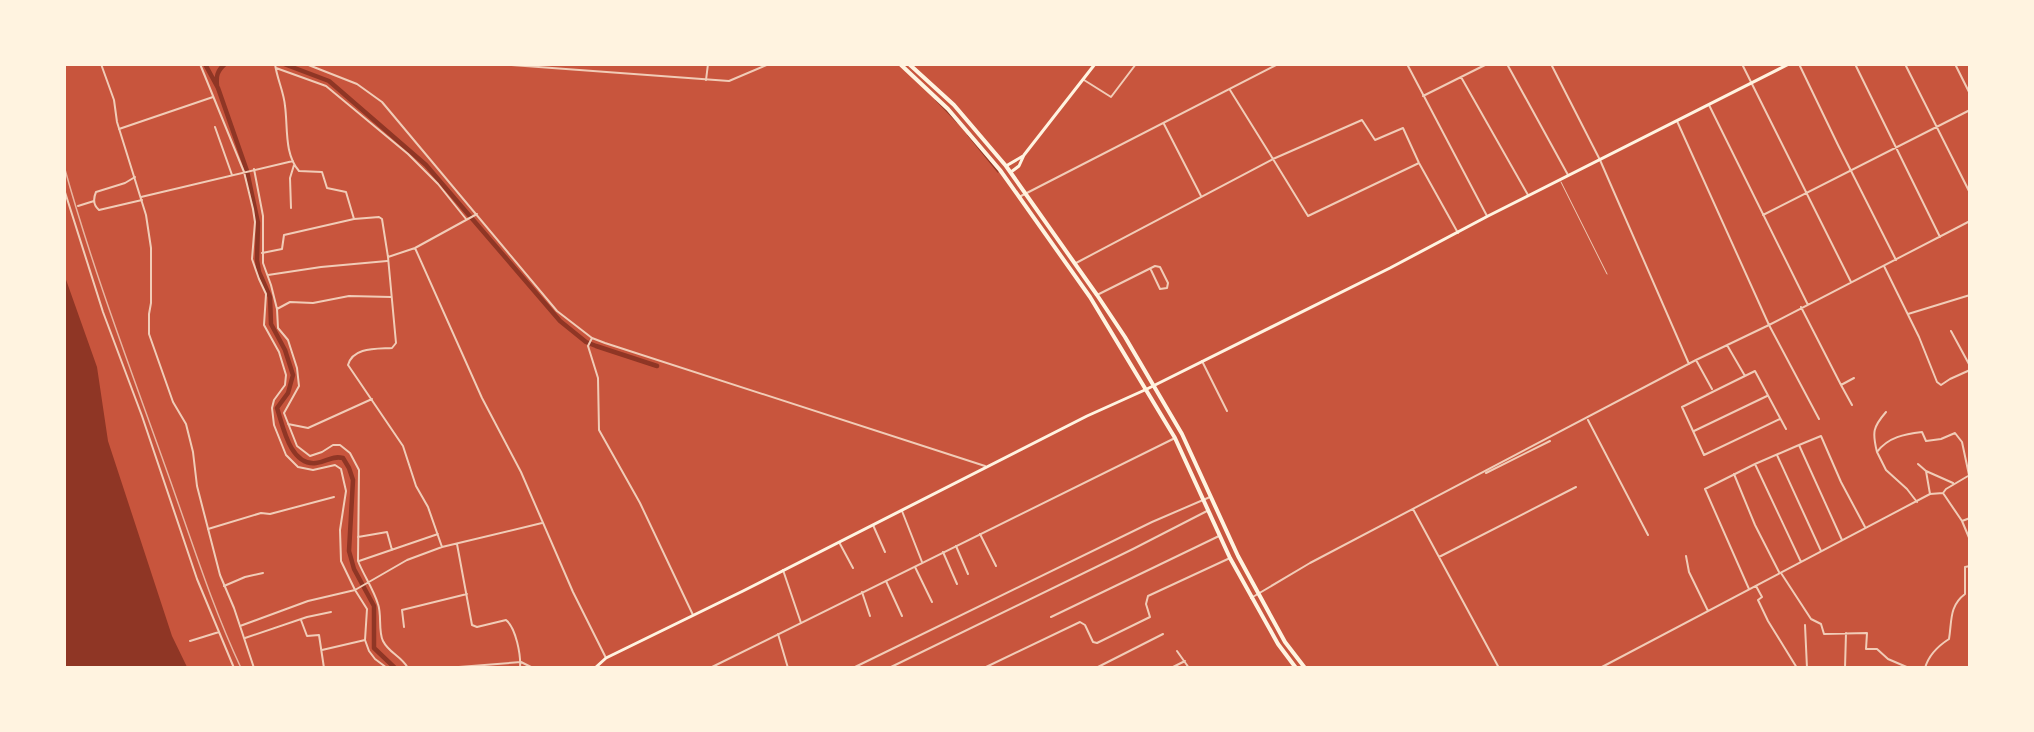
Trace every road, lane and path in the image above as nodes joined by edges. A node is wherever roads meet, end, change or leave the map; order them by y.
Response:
1 (101, 64) edge
2 (200, 64) edge
3 (306, 64) edge
4 (498, 64) edge
5 (708, 64) edge
6 (757, 64) edge
7 (769, 64) edge
8 (900, 64) edge
9 (909, 64) edge
10 (1095, 64) edge
11 (1136, 64) edge
12 (1278, 64) edge
13 (1407, 64) edge
14 (1487, 64) edge
15 (1507, 64) edge
16 (1551, 64) edge
17 (1742, 64) edge
18 (1789, 64) edge
19 (1800, 64) edge
20 (1855, 64) edge
21 (1905, 64) edge
22 (1955, 64) edge
23 (275, 66) edge
24 (552, 66) edge
25 (760, 69) junction
26 (1461, 77) junction
27 (706, 80) junction
28 (1084, 81) junction
29 (1751, 84) junction
30 (1230, 90) junction
31 (1970, 94) edge
32 (1424, 96) junction
33 (214, 97) junction
34 (1709, 105) junction
35 (1970, 110) edge
36 (1677, 121) junction
37 (1164, 124) junction
38 (215, 127) dead end
39 (1936, 127) junction
40 (119, 129) junction
41 (1895, 147) junction
42 (1024, 155) junction
43 (1273, 159) junction
44 (1600, 160) junction
45 (293, 161) junction
46 (1419, 163) junction
47 (294, 165) junction
48 (1006, 166) junction
49 (252, 170) junction
50 (1000, 170) junction
51 (1851, 171) junction
52 (244, 172) junction
53 (1011, 172) junction
54 (232, 175) junction
55 (135, 176) junction
56 (1569, 176) junction
57 (1005, 177) junction
58 (1560, 180) junction
59 (64, 189) edge
60 (1026, 192) junction
61 (1807, 193) junction
62 (1970, 193) edge
63 (1529, 196) junction
64 (1019, 197) junction
65 (1202, 197) junction
66 (142, 199) junction
67 (94, 201) junction
68 (78, 206) dead end
69 (291, 208) dead end
70 (477, 214) junction
71 (1763, 215) junction
72 (1488, 216) junction
73 (469, 218) junction
74 (354, 219) junction
75 (1970, 221) edge
76 (1458, 232) junction
77 (1941, 237) junction
78 (415, 248) junction
79 (262, 253) junction
80 (388, 259) junction
81 (1896, 260) junction
82 (1077, 263) junction
83 (1884, 266) junction
84 (1151, 270) junction
85 (1607, 274) dead end
86 (268, 275) junction
87 (1851, 283) junction
88 (1097, 295) junction
89 (1970, 295) edge
90 (391, 297) junction
91 (1808, 305) junction
92 (1802, 308) junction
93 (277, 309) junction
94 (1908, 314) junction
95 (1769, 325) junction
96 (1951, 331) dead end
97 (591, 339) junction
98 (1727, 345) junction
99 (1696, 360) junction
100 (1202, 361) junction
101 (1689, 364) junction
102 (1970, 366) edge
103 (1970, 370) edge
104 (1745, 376) junction
105 (1854, 378) dead end
106 (1152, 386) junction
107 (1841, 386) junction
108 (1147, 389) junction
109 (1713, 390) junction
110 (1768, 395) junction
111 (372, 399) junction
112 (1852, 405) dead end
113 (1227, 411) dead end
114 (1886, 412) dead end
115 (1587, 419) junction
116 (1780, 419) junction
117 (1819, 419) dead end
118 (287, 423) junction
119 (1786, 429) dead end
120 (1694, 431) junction
121 (1175, 438) junction
122 (1550, 441) dead end
123 (1799, 446) junction
124 (1877, 452) junction
125 (1777, 455) junction
126 (1755, 464) junction
127 (1918, 464) dead end
128 (987, 467) junction
129 (1926, 471) junction
130 (1734, 474) junction
131 (1969, 475) edge
132 (1954, 484) junction
133 (1576, 487) dead end
134 (1943, 493) junction
135 (1930, 494) junction
136 (334, 497) dead end
137 (1210, 497) junction
138 (1203, 501) junction
139 (1917, 502) junction
140 (1413, 509) junction
141 (902, 511) junction
142 (1208, 511) junction
143 (1970, 518) edge
144 (1962, 521) junction
145 (543, 523) junction
146 (873, 525) junction
147 (1865, 527) junction
148 (208, 529) junction
149 (438, 534) junction
150 (980, 534) junction
151 (1648, 535) dead end
152 (1219, 536) junction
153 (358, 537) junction
154 (1842, 540) junction
155 (1970, 540) edge
156 (840, 542) junction
157 (457, 544) junction
158 (956, 546) junction
159 (442, 547) junction
160 (392, 550) junction
161 (885, 552) dead end
162 (943, 552) junction
163 (1821, 552) junction
164 (1686, 556) dead end
165 (1439, 557) junction
166 (1230, 558) junction
167 (358, 561) junction
168 (922, 562) junction
169 (1801, 562) junction
170 (996, 566) dead end
171 (1970, 566) edge
172 (915, 567) junction
173 (852, 568) dead end
174 (783, 570) junction
175 (263, 573) dead end
176 (1780, 573) junction
177 (968, 574) dead end
178 (886, 581) junction
179 (369, 583) junction
180 (957, 584) dead end
181 (224, 586) junction
182 (1756, 586) junction
183 (1749, 589) junction
184 (356, 590) junction
185 (862, 592) junction
186 (1260, 593) junction
187 (466, 594) junction
188 (1251, 598) junction
189 (932, 602) dead end
190 (1708, 611) junction
191 (331, 612) dead end
192 (693, 615) junction
193 (870, 616) dead end
194 (902, 616) dead end
195 (1051, 617) dead end
196 (301, 619) junction
197 (801, 623) junction
198 (1805, 625) dead end
199 (240, 626) junction
200 (404, 627) dead end
201 (219, 632) junction
202 (1846, 633) junction
203 (778, 634) junction
204 (1163, 634) dead end
205 (245, 638) junction
206 (365, 640) junction
207 (190, 641) dead end
208 (322, 650) junction
209 (1177, 651) dead end
210 (606, 658) junction
211 (1185, 661) junction
212 (521, 662) junction
213 (1105, 663) junction
214 (234, 668) edge
215 (254, 668) edge
216 (324, 668) edge
217 (387, 668) edge
218 (408, 668) edge
219 (446, 668) edge
220 (520, 668) edge
221 (542, 668) edge
222 (595, 668) edge
223 (711, 668) edge
224 (788, 668) edge
225 (853, 668) edge
226 (889, 668) edge
227 (984, 668) edge
228 (1096, 668) edge
229 (1107, 668) edge
230 (1171, 668) edge
231 (1190, 668) edge
232 (1296, 668) edge
233 (1305, 668) edge
234 (1499, 668) edge
235 (1600, 668) edge
236 (1797, 668) edge
237 (1807, 668) edge
238 (1845, 668) edge
239 (1909, 668) edge
240 (1925, 668) edge

1 - 40 street
2 - 33 street
3 - 70 street
4 - 24 street
5 - 27 street
6 - 25 street
7 - 25 street
8 - 50 highway
9 - 48 highway
10 - 28 main road
11 - 28 street
12 - 30 street
13 - 32 street
14 - 26 street
15 - 56 street
16 - 44 street
17 - 29 street
18 - 29 main road
19 - 51 street
20 - 41 street
21 - 39 street
22 - 31 street
23 - 45 street
23 - 73 street
24 - 27 street
25 - 27 street
26 - 32 street
26 - 63 street
28 - 42 main road
29 - 34 main road
29 - 61 street
30 - 37 street
30 - 43 street
32 - 72 street
33 - 40 street
33 - 52 street
34 - 36 main road
34 - 71 street
35 - 39 street
36 - 44 main road
36 - 95 street
37 - 60 street
37 - 65 street
38 - 54 street
39 - 41 street
39 - 62 street
40 - 55 street
41 - 51 street
41 - 77 street
42 - 48 main road
42 - 53 main road
43 - 46 street
43 - 46 street
43 - 65 street
44 - 56 main road
44 - 101 street
45 - 47 street
45 - 49 street
46 - 76 street
47 - 69 street
47 - 74 street
48 - 50 highway
48 - 53 highway
49 - 52 street
49 - 79 street
50 - 57 highway
51 - 61 street
51 - 81 street
52 - 54 street
52 - 184 street
53 - 57 highway
53 - 60 highway
54 - 66 street
55 - 66 street
55 - 67 street
56 - 58 main road
57 - 64 highway
58 - 63 main road
58 - 85 lane
59 - 201 street
60 - 64 street
60 - 82 highway
61 - 71 street
61 - 87 street
63 - 72 main road
64 - 108 highway
65 - 82 street
66 - 67 street
66 - 148 street
67 - 68 street
70 - 73 street
70 - 97 street
71 - 91 street
72 - 76 main road
73 - 78 street
74 - 79 street
74 - 80 street
75 - 77 street
76 - 100 main road
77 - 81 street
78 - 80 street
78 - 145 street
79 - 86 street
80 - 86 street
80 - 90 street
81 - 83 street
82 - 88 highway
83 - 87 street
83 - 94 street
84 - 84 street
84 - 88 street
86 - 93 street
87 - 91 street
88 - 106 highway
89 - 94 street
90 - 93 street
90 - 111 street
91 - 92 street
92 - 95 street
92 - 107 street
93 - 118 street
94 - 103 street
95 - 98 street
95 - 117 street
96 - 102 street
97 - 128 street
97 - 192 street
98 - 99 street
98 - 104 street
99 - 101 street
99 - 109 street
100 - 106 main road
100 - 113 street
101 - 115 street
104 - 109 street
104 - 110 street
105 - 107 street
106 - 108 main road
106 - 137 highway
107 - 112 street
108 - 121 highway
108 - 128 main road
109 - 120 street
110 - 116 street
110 - 120 street
111 - 118 street
111 - 149 street
114 - 124 street
115 - 140 street
115 - 151 street
116 - 119 street
116 - 120 street
118 - 153 street
121 - 138 highway
121 - 150 street
122 - 140 street
123 - 125 street
123 - 147 street
123 - 154 street
124 - 131 street
124 - 139 street
125 - 126 street
125 - 163 street
126 - 130 street
126 - 169 street
127 - 129 street
128 - 141 main road
129 - 132 street
129 - 135 street
130 - 176 street
130 - 183 street
131 - 132 street
132 - 134 street
133 - 165 street
134 - 135 street
134 - 144 street
135 - 139 street
136 - 148 street
137 - 138 street
137 - 186 highway
138 - 142 highway
138 - 225 street
139 - 147 street
140 - 165 street
140 - 186 street
141 - 146 main road
141 - 168 street
142 - 152 highway
142 - 226 street
143 - 144 street
144 - 155 street
145 - 157 street
145 - 210 street
146 - 156 main road
146 - 161 street
147 - 154 street
148 - 181 street
149 - 159 street
149 - 160 street
150 - 158 street
150 - 170 street
152 - 166 highway
152 - 195 street
153 - 160 street
153 - 167 street
154 - 163 street
156 - 173 street
156 - 174 main road
157 - 159 street
157 - 187 street
158 - 162 street
158 - 177 street
159 - 179 street
160 - 167 street
162 - 168 street
162 - 180 street
163 - 169 street
164 - 190 street
165 - 234 street
166 - 188 highway
166 - 227 street
167 - 179 street
168 - 172 street
169 - 176 street
171 - 240 street
172 - 178 street
172 - 189 street
174 - 192 main road
174 - 197 street
175 - 181 street
176 - 182 street
176 - 202 street
178 - 185 street
178 - 194 street
179 - 184 street
179 - 218 street
181 - 199 street
182 - 183 street
182 - 236 street
183 - 190 street
184 - 199 street
184 - 206 street
185 - 193 street
185 - 197 street
186 - 188 street
186 - 233 highway
187 - 200 street
187 - 212 street
188 - 232 highway
190 - 235 street
191 - 196 street
192 - 210 main road
196 - 205 street
196 - 208 street
197 - 203 street
198 - 237 street
199 - 205 street
201 - 207 street
201 - 214 street
202 - 238 street
202 - 239 street
203 - 223 street
203 - 224 street
204 - 213 street
205 - 215 street
206 - 208 street
206 - 217 street
208 - 216 street
209 - 211 street
210 - 222 main road
211 - 230 street
211 - 231 street
212 - 219 street
212 - 220 street
212 - 221 street
213 - 228 street
213 - 229 street

